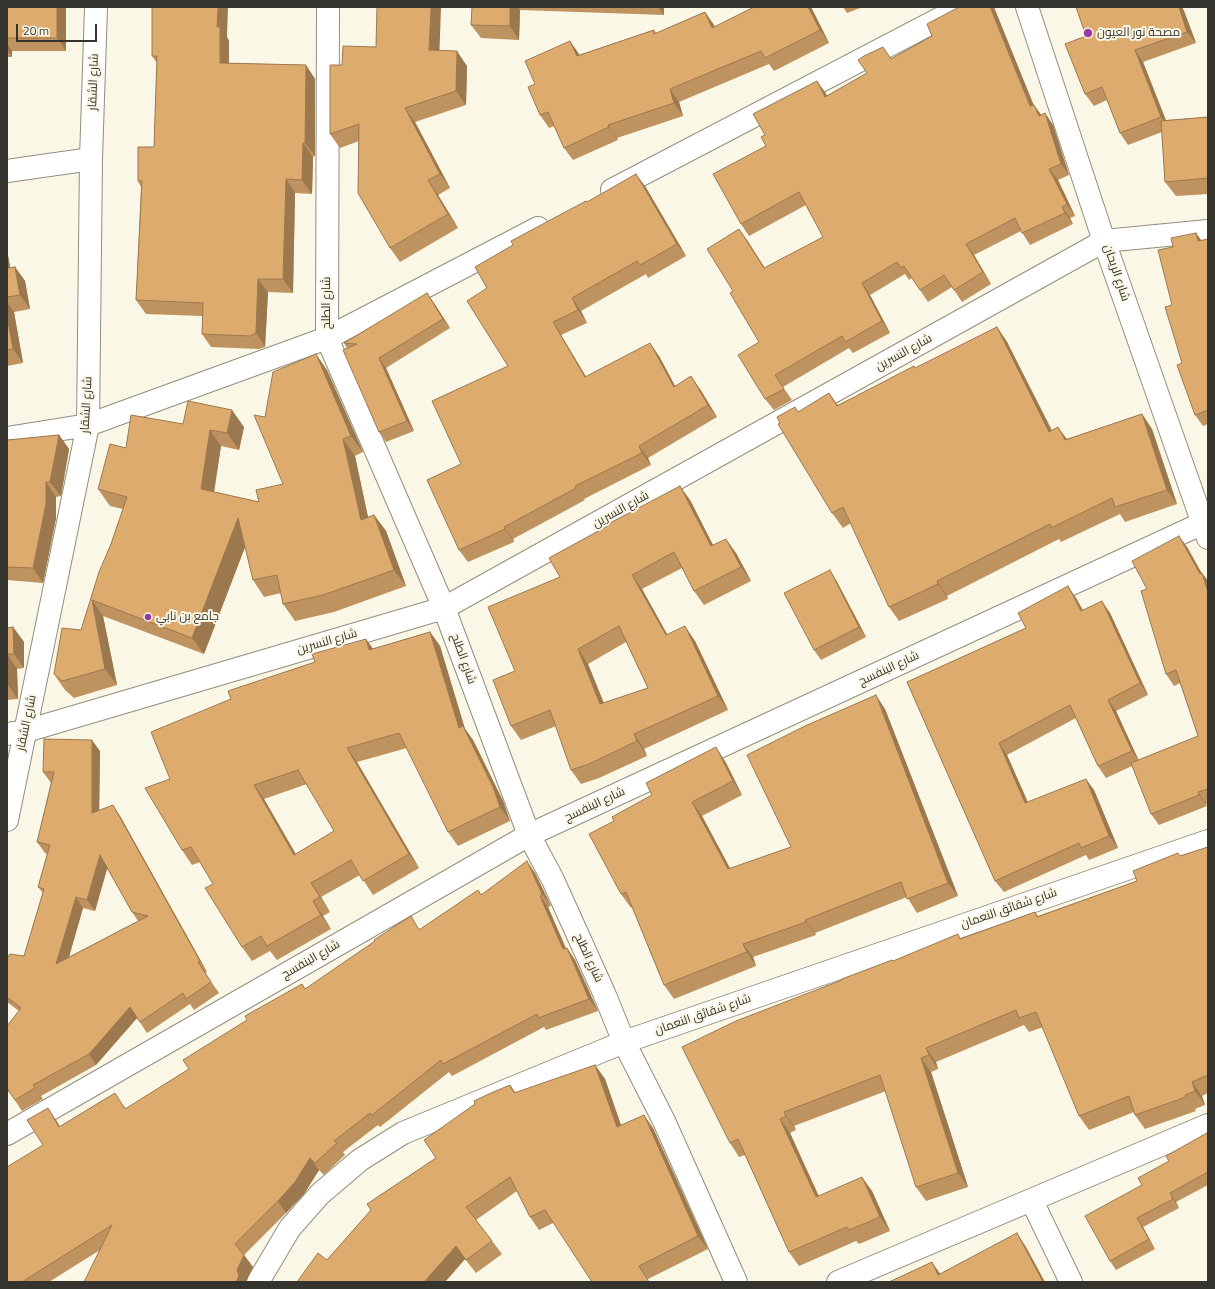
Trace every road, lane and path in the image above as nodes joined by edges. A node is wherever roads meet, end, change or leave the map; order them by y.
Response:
1 (96, 7) edge
2 (328, 7) edge
3 (962, 7) edge
4 (1028, 7) edge
5 (91, 159) junction
6 (7, 172) edge
7 (595, 198) edge
8 (553, 221) edge
9 (1208, 231) edge
10 (1104, 241) junction
11 (326, 338) junction
12 (88, 425) junction
13 (7, 438) edge
14 (1206, 528) edge
15 (444, 608) junction
16 (16, 733) edge
17 (7, 820) edge
18 (529, 835) junction
19 (1208, 841) edge
20 (624, 1042) junction
21 (1208, 1125) edge
22 (7, 1134) edge
23 (1032, 1201) junction
24 (258, 1282) edge
25 (736, 1282) edge
26 (838, 1282) edge
27 (1071, 1282) edge

1 - 5 street, شارع الشقار
2 - 11 street, شارع الطلح
3 - 7 street
4 - 10 street, شارع الريحان
5 - 6 street
5 - 12 street, شارع الشقار
8 - 11 street
9 - 10 street, شارع النسرين
10 - 14 street, شارع الريحان
10 - 15 street, شارع النسرين
11 - 12 street
11 - 15 street, شارع الطلح
12 - 13 street
12 - 16 street, شارع الشقار
14 - 18 street, شارع البنفسج
15 - 16 street, شارع النسرين
15 - 18 street, شارع الطلح
16 - 17 street, شارع الشقار
18 - 20 street, شارع الطلح
18 - 22 street, شارع البنفسج
19 - 20 street, شارع شقائق النعمان
20 - 24 street, شارع شقائق النعمان
20 - 25 street, شارع الطلح
21 - 23 street
23 - 26 street
23 - 27 street

